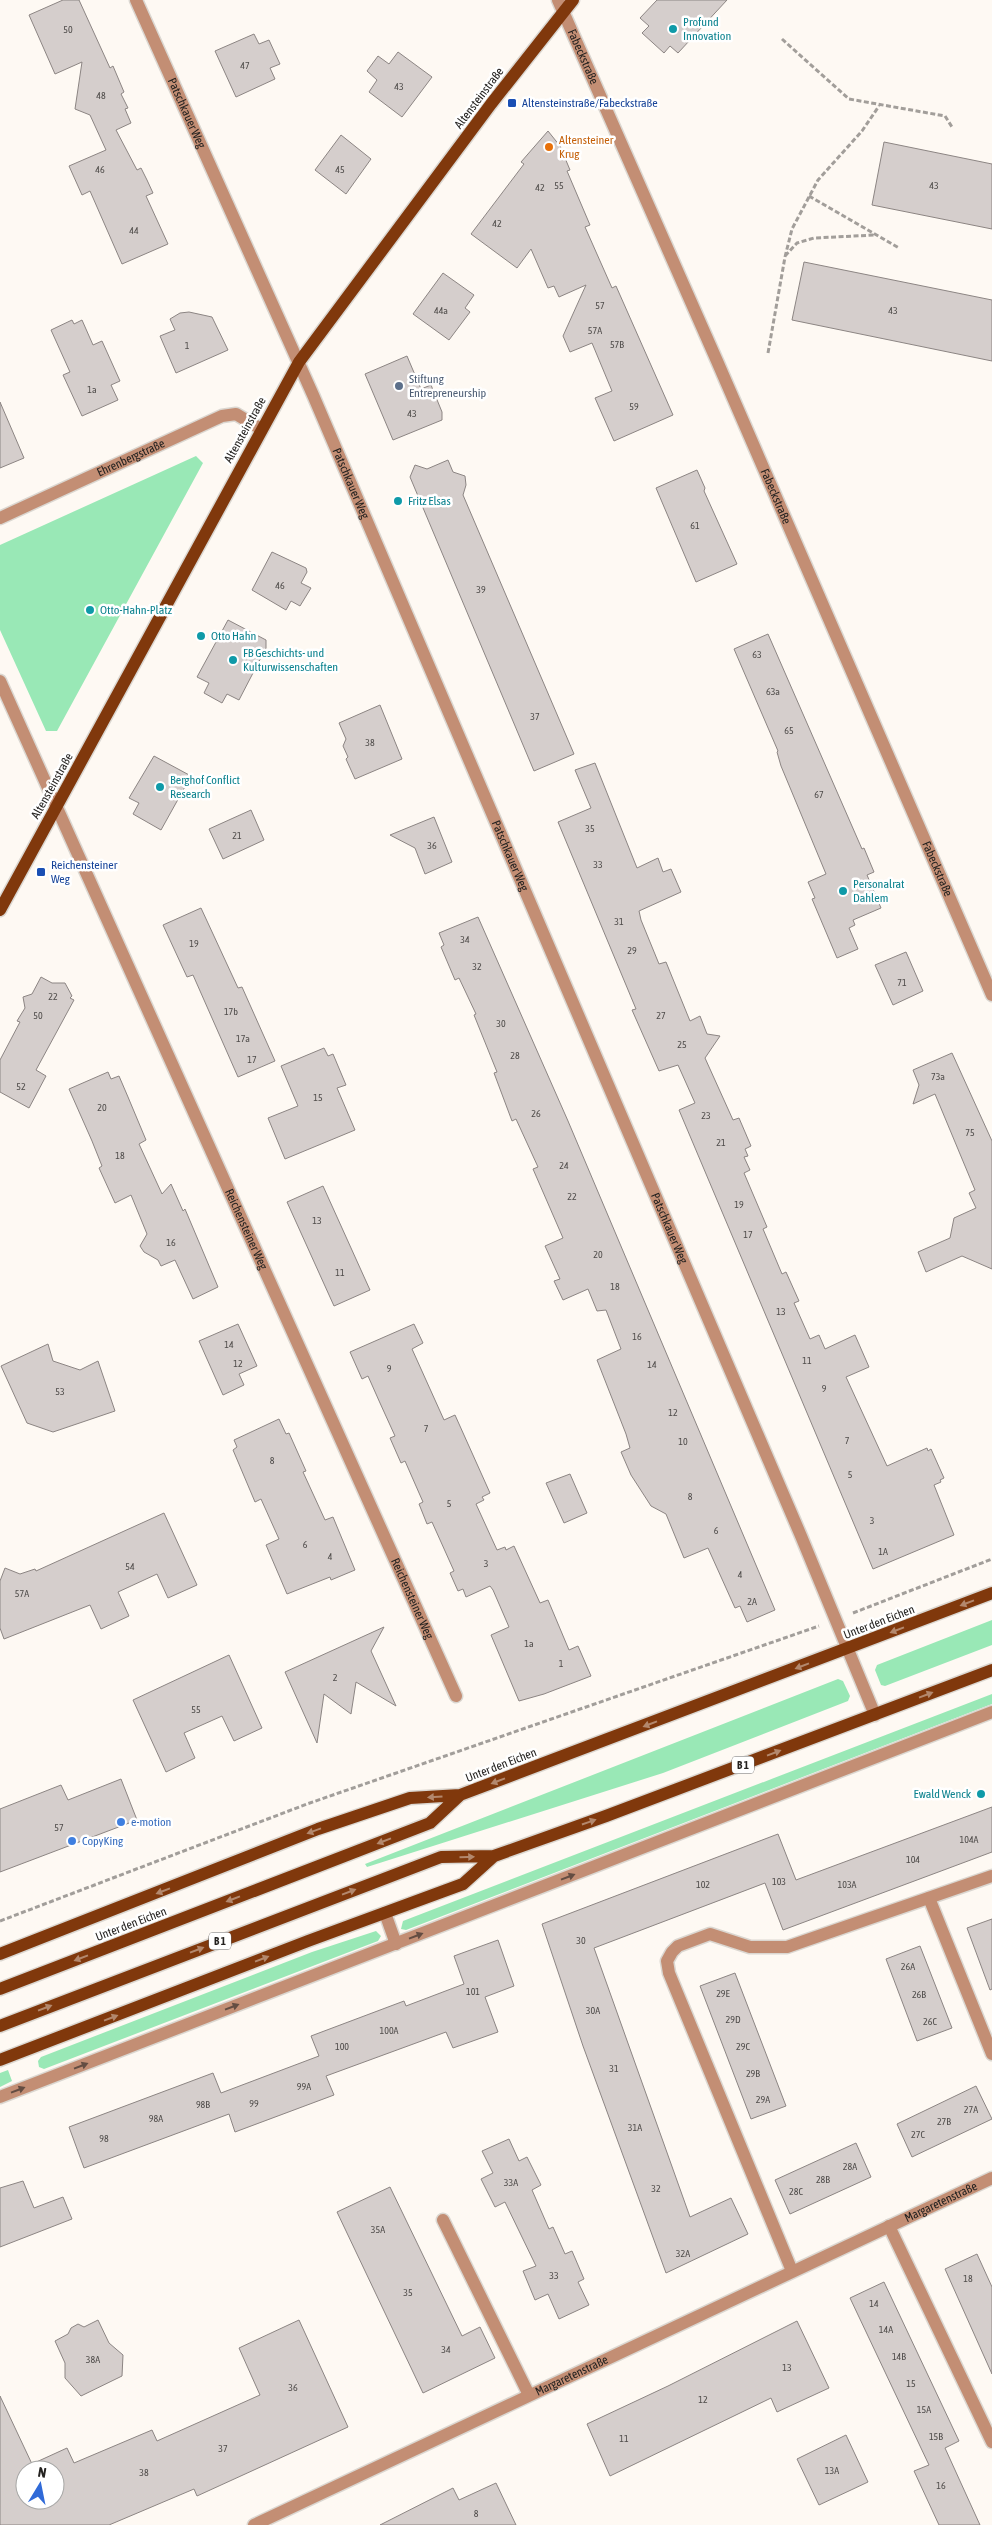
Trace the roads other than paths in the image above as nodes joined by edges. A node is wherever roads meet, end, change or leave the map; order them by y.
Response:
1 (136, 0) edge
2 (573, 0) edge
3 (561, 6) edge
4 (298, 362) junction
5 (261, 429) junction
6 (0, 518) edge
7 (0, 681) edge
8 (57, 806) junction
9 (0, 910) edge
10 (992, 995) edge
11 (992, 1594) edge
12 (848, 1649) junction
13 (992, 1670) edge
14 (456, 1696) dead end
15 (992, 1712) edge
16 (875, 1715) junction
17 (460, 1795) junction
18 (494, 1856) junction
19 (992, 1876) edge
20 (929, 1898) junction
21 (385, 1913) junction
22 (396, 1944) junction
23 (0, 1954) edge
24 (0, 1989) edge
25 (0, 2026) edge
26 (992, 2054) edge
27 (0, 2060) edge
28 (0, 2097) edge
29 (992, 2178) edge
30 (444, 2220) dead end
31 (889, 2226) junction
32 (792, 2271) junction
33 (529, 2395) junction
34 (992, 2442) edge
35 (254, 2525) edge

1 - 4 street, Patschkauer Weg
2 - 3 main road, Altensteinstraße
3 - 4 main road, Altensteinstraße
3 - 10 street, Fabeckstraße
4 - 5 main road, Altensteinstraße
4 - 12 street, Patschkauer Weg
5 - 6 street, Ehrenbergstraße
5 - 8 main road, Altensteinstraße
7 - 8 street, Reichensteiner Weg
8 - 9 main road, Altensteinstraße
8 - 14 street, Reichensteiner Weg
11 -> 12 main road, Unter den Eichen
12 - 16 street, Patschkauer Weg
12 -> 17 main road, Unter den Eichen
16 -> 13 main road, B 1
22 -> 15 street
18 -> 16 main road, B 1
17 -> 23 main road
17 -> 24 main road, Unter den Eichen
18 - 21 main road
25 -> 18 main road, B 1
19 - 20 street
20 - 26 street
20 - 32 street
21 - 22 street
27 -> 21 main road
28 -> 22 street
29 - 31 street, Margaretenstraße
30 - 33 street
31 - 32 street, Margaretenstraße
31 - 34 street, Margaretenstraße
32 - 33 street, Margaretenstraße
33 - 35 street, Margaretenstraße

